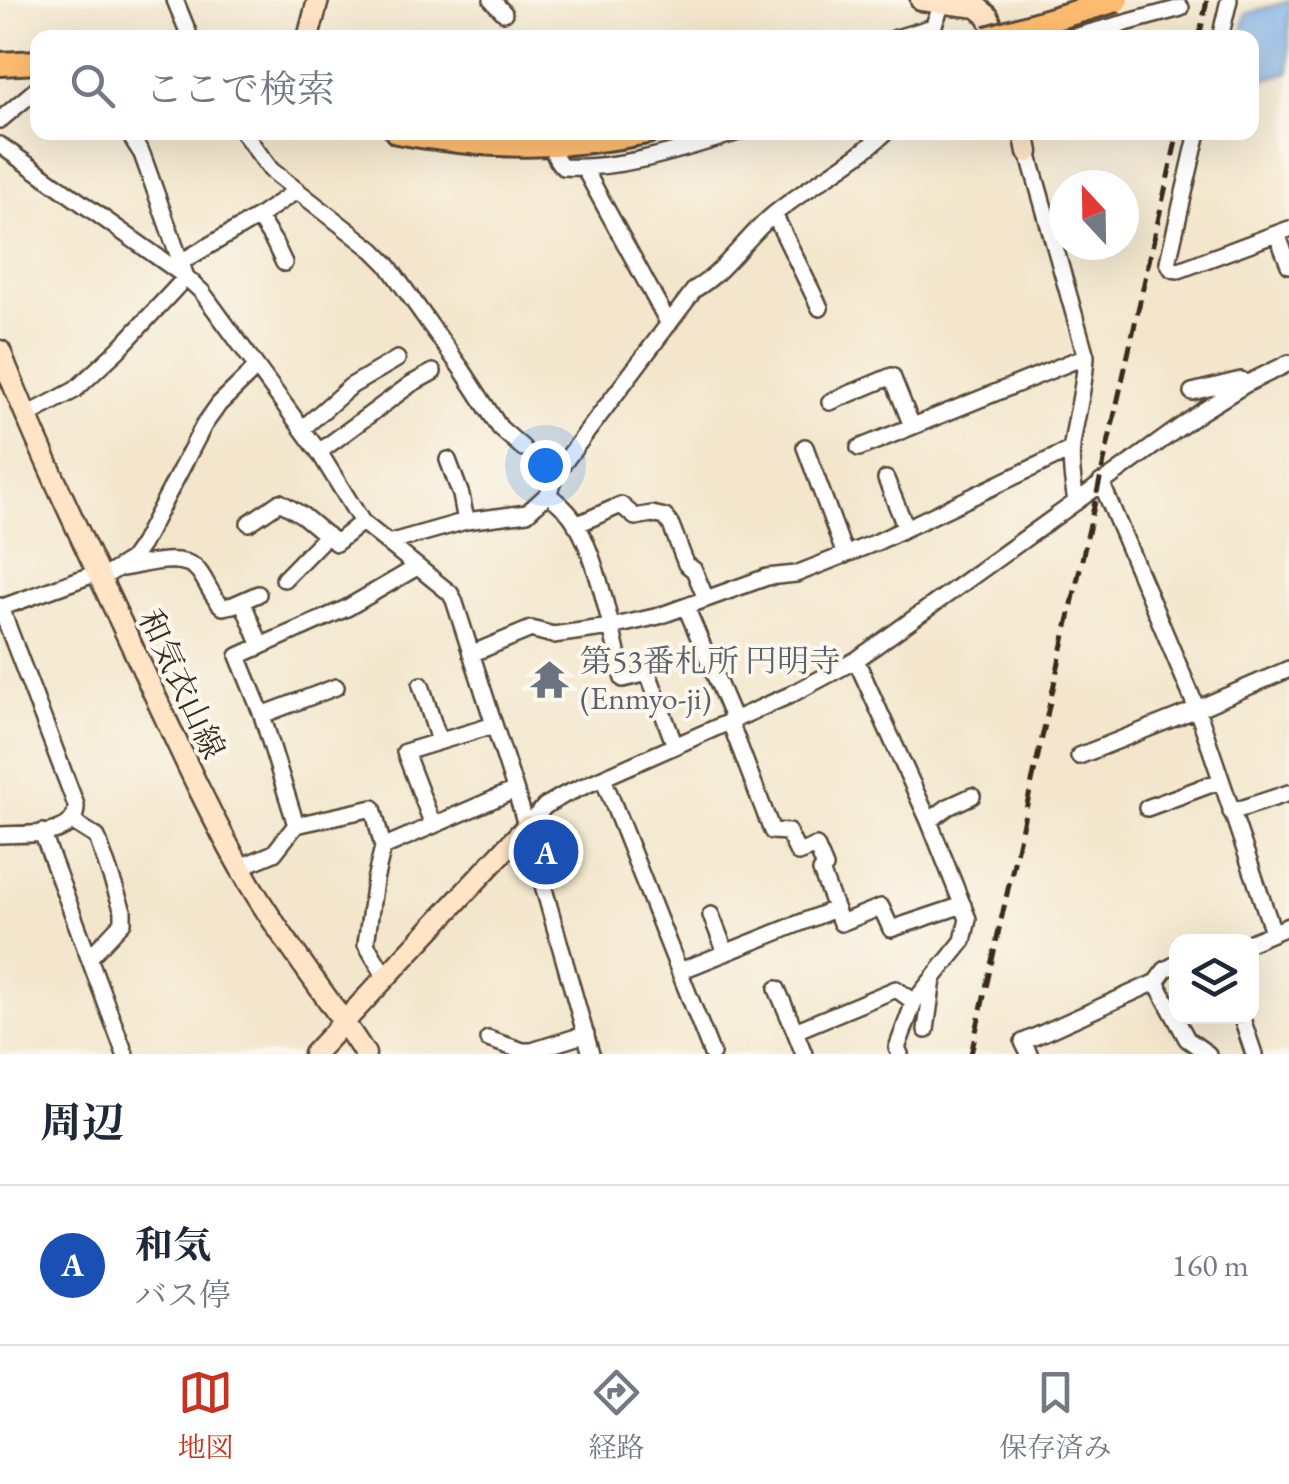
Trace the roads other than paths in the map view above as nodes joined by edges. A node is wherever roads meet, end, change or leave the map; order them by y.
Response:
1 (318, 0) edge
2 (492, 0) edge
3 (1117, 0) edge
4 (1229, 0) edge
5 (179, 1) edge
6 (932, 2) edge
7 (1181, 8) dead end
8 (504, 13) dead end
9 (187, 30) edge
10 (310, 30) edge
11 (922, 30) edge
12 (994, 30) edge
13 (1014, 30) edge
14 (1100, 30) edge
15 (1222, 30) edge
16 (30, 62) edge
17 (0, 64) edge
18 (30, 95) edge
19 (0, 120) edge
20 (133, 140) edge
21 (249, 140) edge
22 (454, 140) edge
23 (539, 140) edge
24 (553, 140) edge
25 (709, 140) edge
26 (875, 140) edge
27 (1196, 140) edge
28 (1026, 142) edge
29 (0, 145) edge
30 (584, 168) junction
31 (296, 191) junction
32 (774, 214) junction
33 (258, 218) junction
34 (1283, 232) edge
35 (284, 263) dead end
36 (1289, 265) edge
37 (183, 269) junction
38 (820, 308) dead end
39 (669, 324) junction
40 (0, 351) edge
41 (1086, 356) junction
42 (397, 359) dead end
43 (1289, 363) edge
44 (257, 368) junction
45 (433, 372) dead end
46 (1246, 384) junction
47 (1192, 392) dead end
48 (830, 402) dead end
49 (26, 416) junction
50 (912, 426) junction
51 (302, 429) junction
52 (805, 447) dead end
53 (523, 448) dead end
54 (859, 448) dead end
55 (1072, 449) junction
56 (319, 452) junction
57 (448, 460) dead end
58 (886, 479) dead end
59 (1101, 482) junction
60 (548, 494) junction
61 (1076, 502) junction
62 (466, 521) junction
63 (362, 522) junction
64 (250, 523) dead end
65 (576, 525) junction
66 (906, 528) junction
67 (326, 536) junction
68 (388, 543) junction
69 (844, 554) junction
70 (418, 567) junction
71 (105, 573) junction
72 (284, 579) dead end
73 (258, 594) dead end
74 (706, 600) junction
75 (242, 601) junction
76 (0, 607) edge
77 (686, 607) junction
78 (611, 627) junction
79 (260, 646) junction
80 (471, 654) junction
81 (856, 660) junction
82 (1289, 669) edge
83 (422, 685) dead end
84 (336, 686) dead end
85 (1196, 710) junction
86 (262, 714) junction
87 (732, 721) junction
88 (494, 725) junction
89 (440, 741) junction
90 (675, 746) junction
91 (1079, 756) dead end
92 (603, 778) junction
93 (1220, 782) junction
94 (516, 790) junction
95 (1289, 793) edge
96 (972, 796) dead end
97 (1147, 808) dead end
98 (1230, 812) junction
99 (929, 821) junction
100 (73, 822) junction
101 (296, 825) junction
102 (433, 826) junction
103 (527, 826) junction
104 (42, 832) junction
105 (0, 835) edge
106 (383, 847) junction
107 (240, 867) junction
108 (964, 905) junction
109 (836, 909) junction
110 (711, 916) dead end
111 (1289, 926) edge
112 (1272, 932) junction
113 (1259, 938) edge
114 (726, 953) junction
115 (89, 958) junction
116 (1169, 968) edge
117 (680, 971) junction
118 (386, 976) junction
119 (933, 979) junction
120 (1156, 982) junction
121 (777, 989) dead end
122 (914, 1002) junction
123 (345, 1022) junction
124 (1244, 1024) edge
125 (926, 1030) dead end
126 (794, 1031) junction
127 (586, 1034) junction
128 (488, 1039) dead end
129 (1194, 1051) edge
130 (126, 1054) edge
131 (314, 1054) edge
132 (365, 1054) edge
133 (591, 1054) edge
134 (712, 1054) edge
135 (804, 1054) edge
136 (900, 1054) edge
137 (1028, 1054) edge
138 (1254, 1054) edge

1 - 10 main road
2 - 8 street
3 - 13 main road, bridge
4 - 15 street
5 - 9 street
6 - 11 street
6 - 12 main road
7 - 14 street
16 - 17 main road
18 - 19 street
20 - 37 street
21 - 31 street
22 - 23 main road
24 - 30 street
25 - 30 street
26 - 32 street
27 - 34 street
28 - 41 street
29 - 37 street
30 - 39 street
31 - 33 street
31 - 53 street
32 - 38 street
32 - 39 street
33 - 35 street
33 - 37 street
34 - 36 street
37 - 44 street
37 - 49 street
39 - 60 street
40 - 49 main road, 和気衣山線
41 - 50 street
41 - 55 street
42 - 51 street
43 - 46 street
44 - 51 street
44 - 71 street
45 - 56 street
46 - 47 street
46 - 59 street
48 - 50 street
49 - 71 main road, 和気衣山線
50 - 54 street
51 - 56 street
52 - 69 street
55 - 61 street
55 - 66 street
56 - 63 street
57 - 62 street
58 - 66 street
59 - 61 street
59 - 85 street
60 - 62 street
60 - 65 street
61 - 81 street
62 - 68 street
63 - 67 street
63 - 68 street
64 - 67 street
65 - 74 street
65 - 78 street
66 - 69 street
67 - 72 street
68 - 70 street
69 - 74 street
70 - 79 street
70 - 80 street
71 - 75 street
71 - 76 street
71 - 107 main road, 和気衣山線
73 - 75 street
74 - 77 street
75 - 79 street
76 - 100 street
77 - 78 street
77 - 87 street
78 - 80 street
78 - 90 street
79 - 86 street
80 - 88 street
81 - 87 street
81 - 99 street
82 - 85 street
83 - 89 street
84 - 86 street
85 - 91 street
85 - 93 street
86 - 101 street
87 - 90 street
87 - 109 street
88 - 89 street
88 - 94 street
89 - 102 street
90 - 92 street
92 - 103 street
92 - 117 street
93 - 97 street
93 - 98 street
94 - 102 street
94 - 103 street
95 - 98 street
96 - 99 street
98 - 112 street
99 - 108 street
100 - 104 street
100 - 115 street
101 - 106 street
101 - 107 street
102 - 106 street
103 - 118 main road
103 - 127 street
104 - 105 street
104 - 115 street
106 - 118 street
107 - 123 main road, 和気衣山線
108 - 109 street
108 - 119 street
109 - 114 street
110 - 114 street
111 - 112 street
112 - 113 street
114 - 117 street
115 - 130 street
116 - 120 street
117 - 134 street
118 - 123 main road
119 - 122 street
119 - 125 street
120 - 129 street
120 - 137 street
121 - 126 street
122 - 126 street
122 - 136 street
123 - 131 main road
123 - 132 main road, 和気衣山線
124 - 138 street
126 - 135 street
127 - 128 street
127 - 133 street

